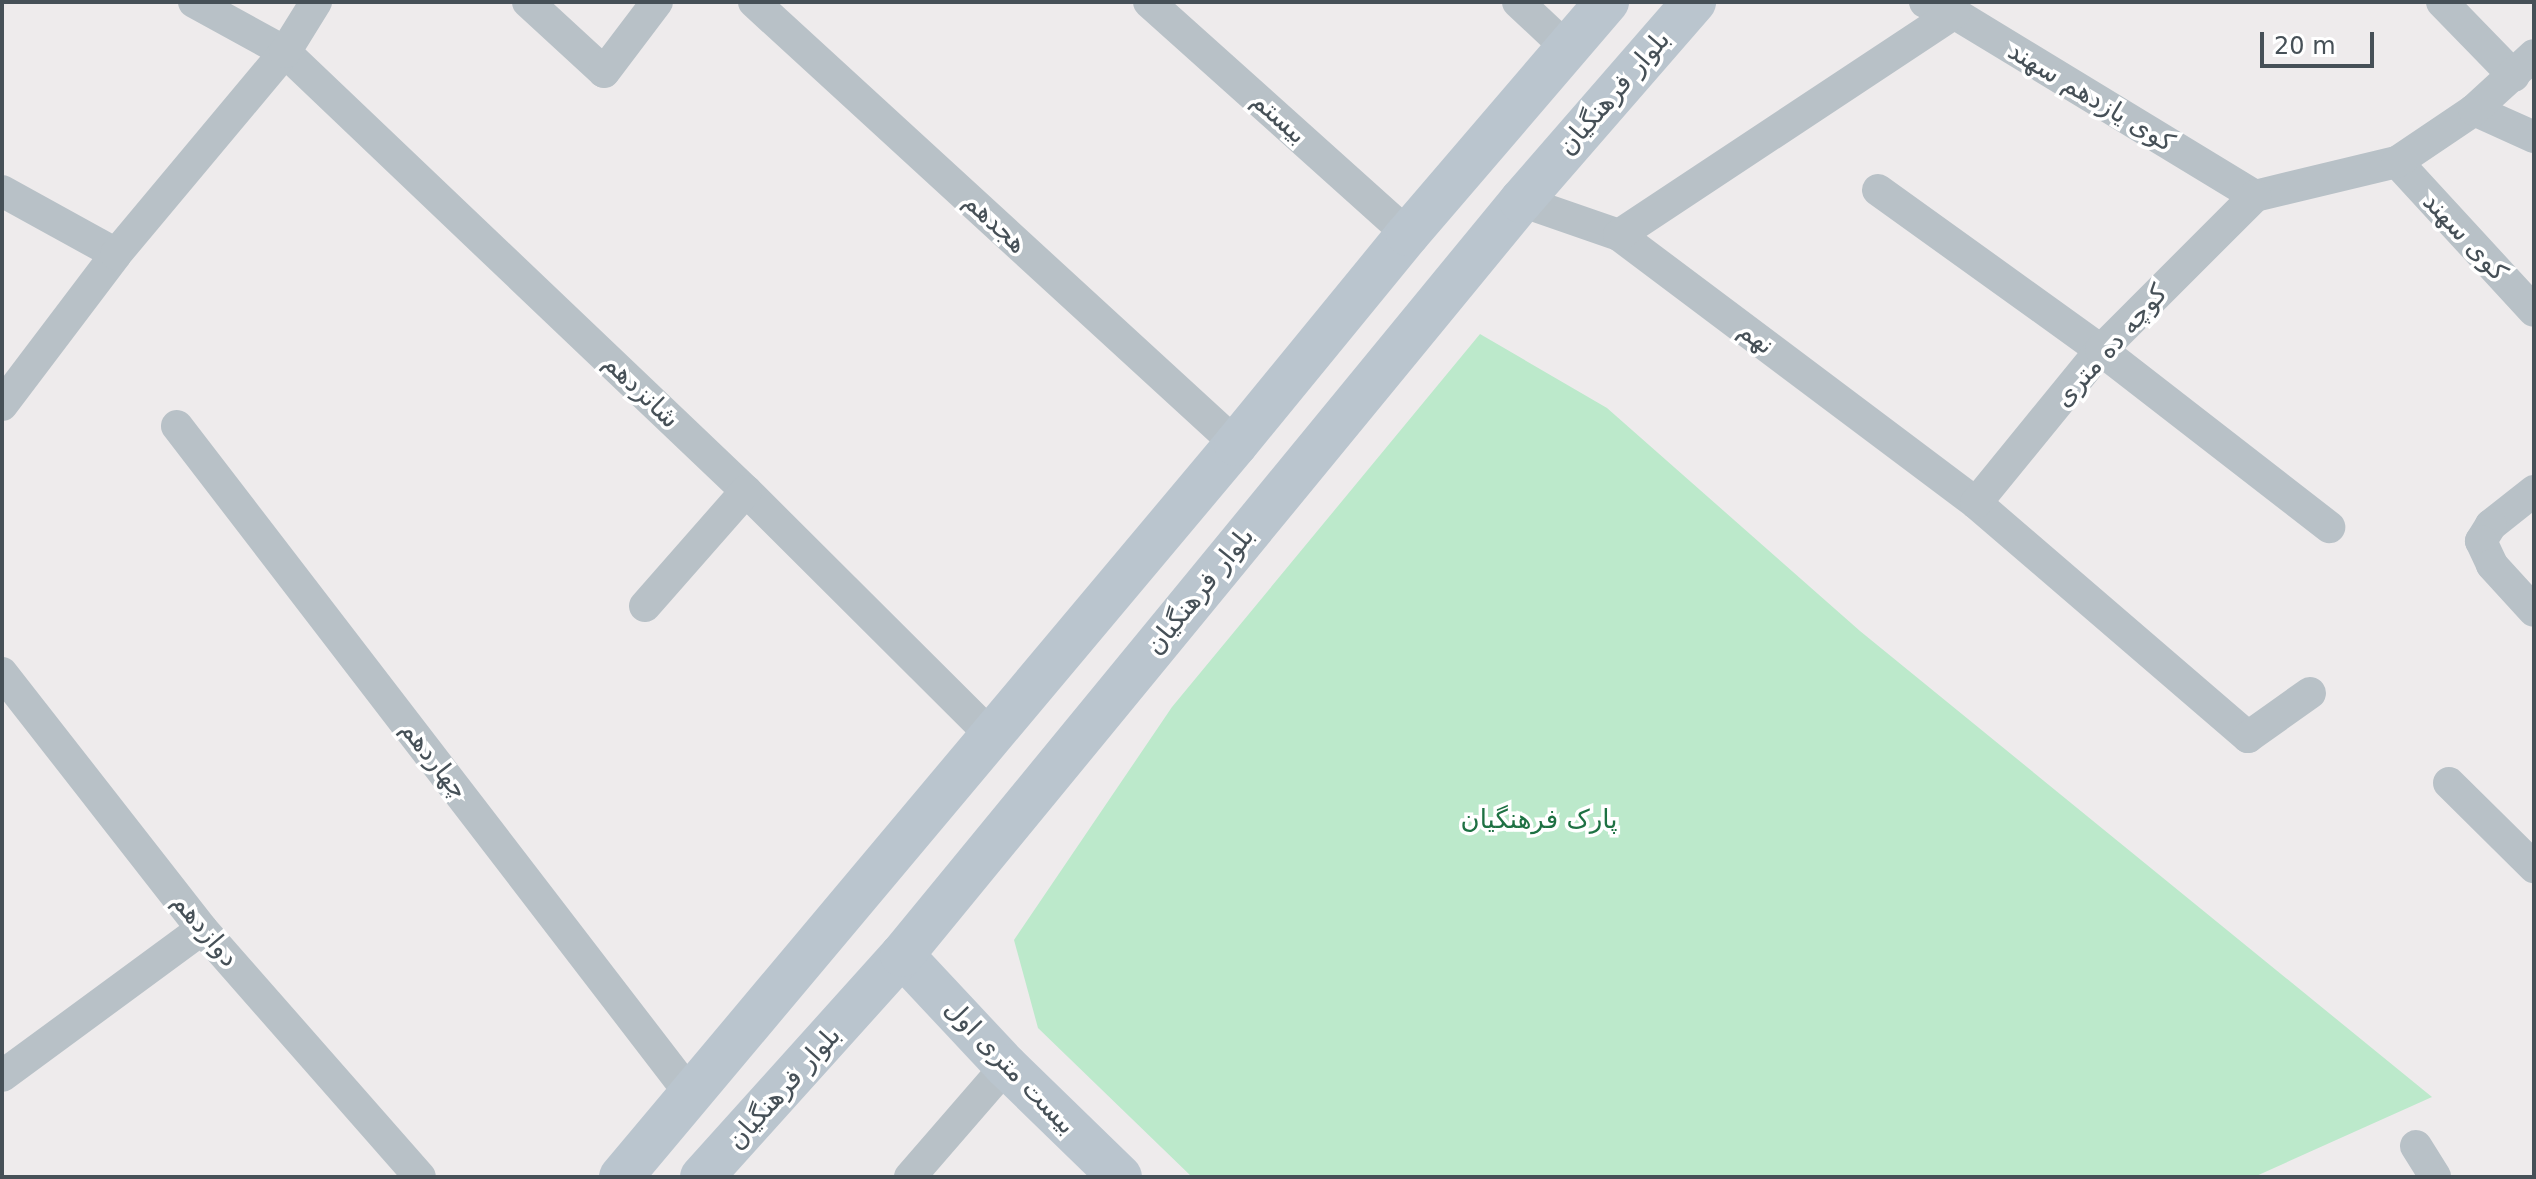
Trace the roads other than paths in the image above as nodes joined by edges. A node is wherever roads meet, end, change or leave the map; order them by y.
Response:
1 (194, 2) edge
2 (316, 2) edge
3 (528, 2) edge
4 (657, 2) edge
5 (754, 2) edge
6 (1149, 2) edge
7 (1518, 2) edge
8 (1607, 2) edge
9 (1694, 2) edge
10 (2442, 2) edge
11 (1939, 8) edge
12 (1568, 49) junction
13 (285, 52) junction
14 (2524, 65) edge
15 (2474, 110) junction
16 (1594, 114) junction
17 (2534, 137) edge
18 (2397, 162) junction
19 (1878, 190) dead end
20 (2, 191) edge
21 (2255, 196) junction
22 (1521, 201) junction
23 (1408, 234) junction
24 (1619, 235) junction
25 (116, 254) junction
26 (2534, 311) edge
27 (2101, 350) junction
28 (2, 405) edge
29 (177, 426) dead end
30 (1236, 444) junction
31 (746, 491) junction
32 (2534, 491) edge
33 (1976, 503) junction
34 (2329, 527) dead end
35 (645, 606) dead end
36 (2534, 611) edge
37 (2, 673) edge
38 (2310, 693) dead end
39 (992, 736) junction
40 (2449, 783) dead end
41 (2534, 867) edge
42 (202, 929) junction
43 (902, 955) junction
44 (1006, 1066) junction
45 (2, 1076) edge
46 (691, 1095) junction
47 (2416, 1146) dead end
48 (420, 1177) edge
49 (621, 1177) edge
50 (702, 1177) edge
51 (910, 1177) edge
52 (1120, 1177) edge
53 (2435, 1177) edge

1 - 13 street, شانزدهم
2 - 13 street
3 - 4 street
5 - 30 street, هجدهم
6 - 23 street, بیستم
7 - 12 street
8 - 12 main road
9 - 16 main road, بلوار فرهنگیان
10 - 14 street
11 - 21 street, کوی یازدهم سهند
11 - 24 street
12 - 16 main road
12 - 23 main road
13 - 25 street
13 - 31 street, شانزدهم
14 - 15 street
15 - 17 street
15 - 18 street
16 - 22 main road, بلوار فرهنگیان
18 - 21 street
18 - 26 street, کوی سهند
19 - 27 street
20 - 25 street
21 - 27 street, کوچه ده متری
22 - 24 street, نهم
22 - 43 main road, بلوار فرهنگیان
23 - 30 main road
24 - 33 street, نهم
25 - 28 street
27 - 33 street, کوچه ده متری
27 - 34 street
29 - 46 street, چهاردهم
30 - 39 main road
31 - 35 street
31 - 39 street, شانزدهم
32 - 36 street
33 - 38 street, نهم
37 - 42 street, دوازدهم
39 - 46 main road
40 - 41 street
42 - 45 street
42 - 48 street, دوازدهم
43 - 44 main road, بیست متری اول
43 - 50 main road, بلوار فرهنگیان
44 - 51 street
44 - 52 main road, بیست متری اول
46 - 49 main road
47 - 53 street

